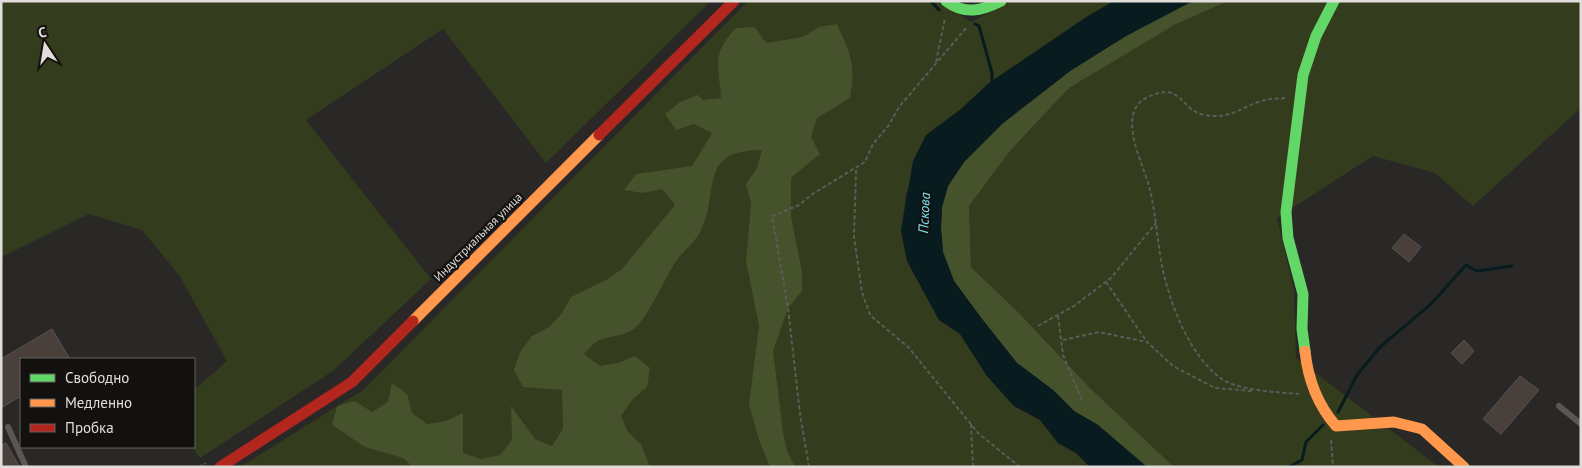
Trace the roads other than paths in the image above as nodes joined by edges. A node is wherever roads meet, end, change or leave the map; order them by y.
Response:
1 (734, 1) edge
2 (1001, 1) edge
3 (1334, 1) edge
4 (946, 6) edge
5 (1558, 406) dead end
6 (1581, 424) edge
7 (8, 427) dead end
8 (26, 467) edge
9 (220, 467) edge
10 (1464, 467) edge

1 - 9 street, Индустриальная улица
2 - 4 street
3 - 10 street
5 - 6 lane
7 - 8 lane

